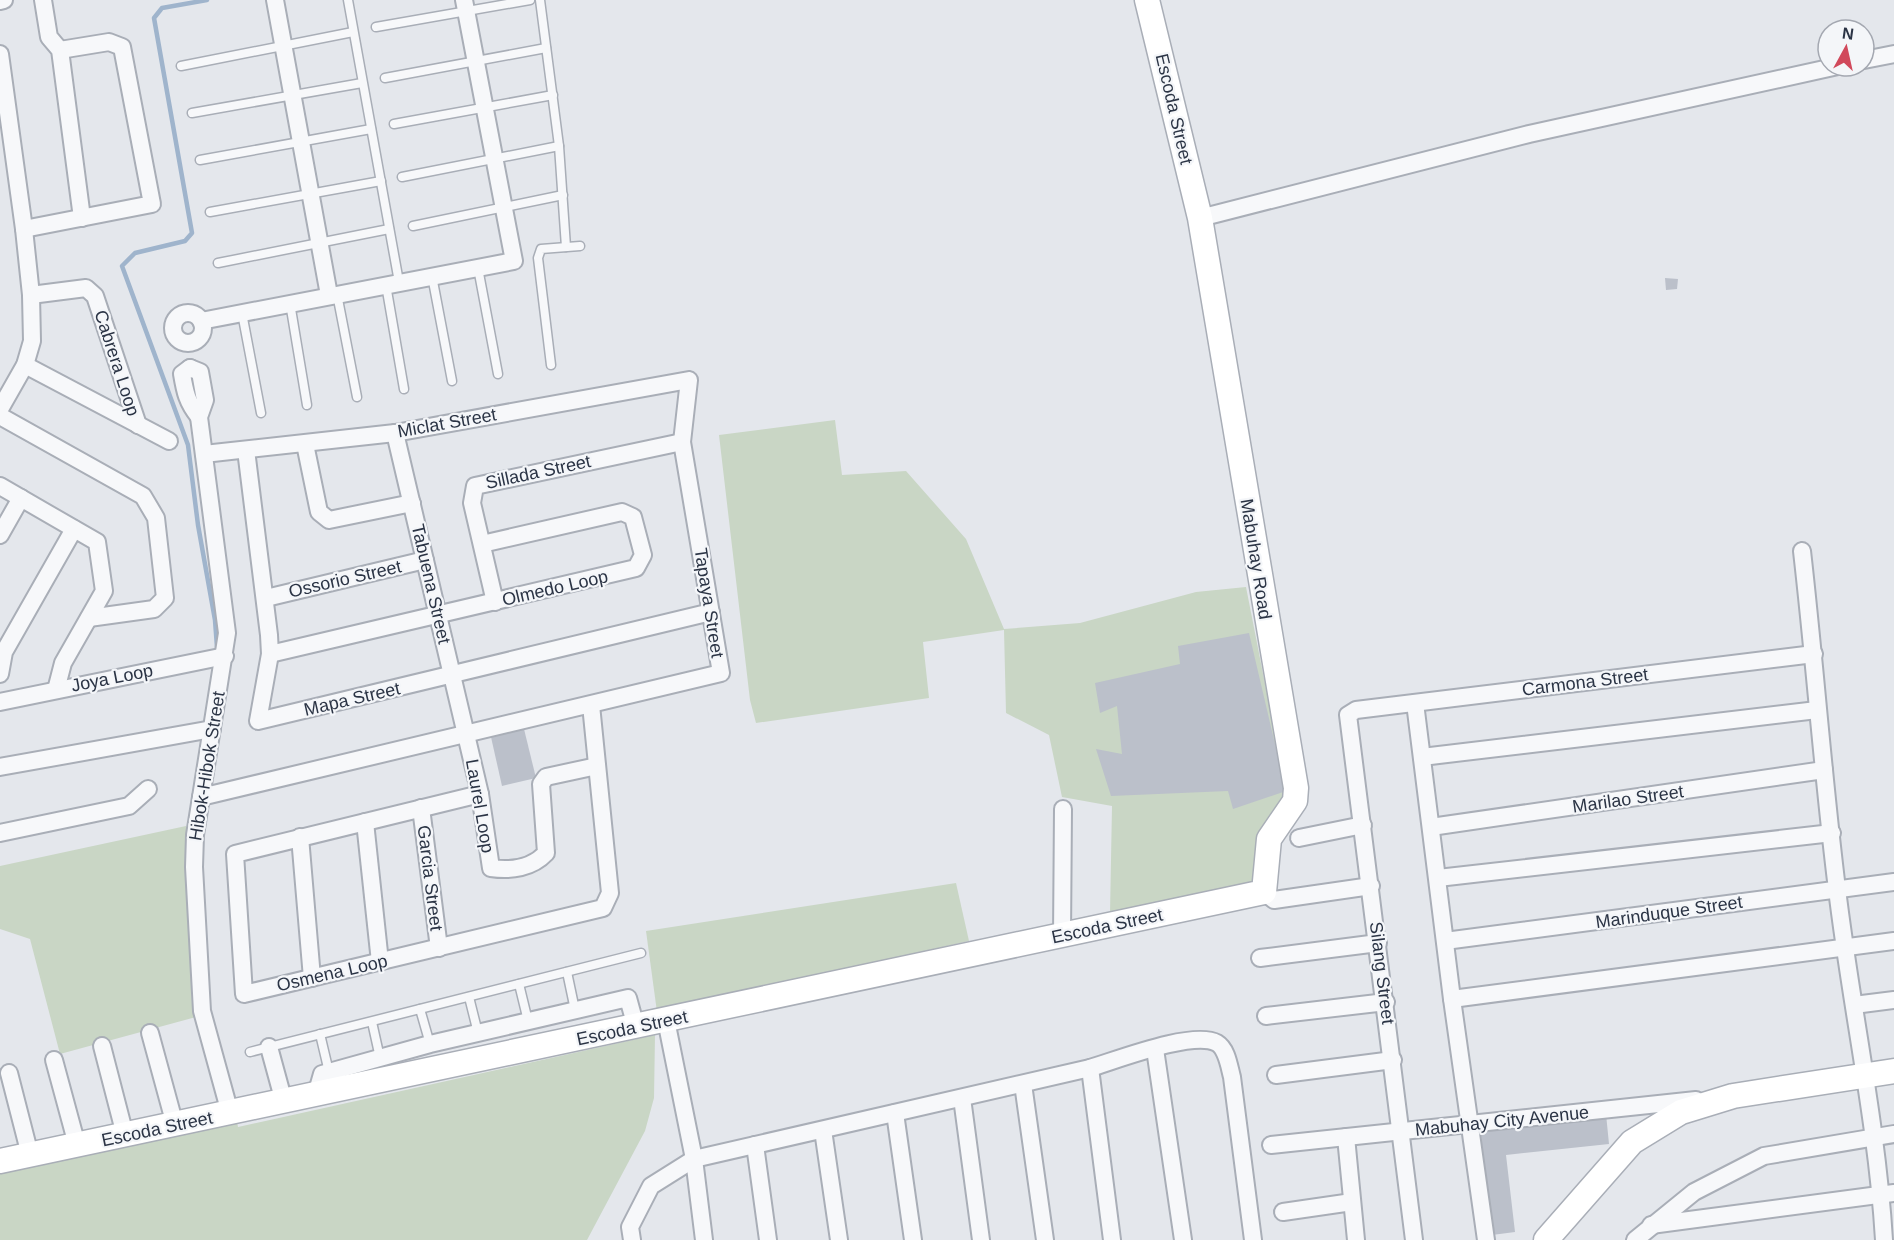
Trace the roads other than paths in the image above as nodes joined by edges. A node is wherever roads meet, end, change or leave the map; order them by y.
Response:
1 (43, 0) edge
2 (275, 0) edge
3 (348, 0) edge
4 (530, 0) edge
5 (540, 0) edge
6 (1147, 0) edge
7 (465, 6) edge
8 (376, 27) dead end
9 (353, 32) junction
10 (283, 46) junction
11 (546, 48) junction
12 (60, 50) junction
13 (0, 54) edge
14 (1894, 54) edge
15 (1876, 58) edge
16 (476, 61) junction
17 (181, 66) dead end
18 (1816, 71) edge
19 (385, 78) dead end
20 (362, 83) junction
21 (553, 94) junction
22 (292, 95) junction
23 (485, 107) junction
24 (192, 113) dead end
25 (394, 124) dead end
26 (371, 129) junction
27 (301, 143) junction
28 (559, 146) junction
29 (495, 159) junction
30 (200, 160) dead end
31 (402, 177) dead end
32 (381, 181) junction
33 (310, 194) junction
34 (563, 195) junction
35 (504, 207) junction
36 (210, 212) dead end
37 (82, 218) junction
38 (1200, 218) junction
39 (413, 226) dead end
40 (24, 229) junction
41 (389, 229) junction
42 (320, 243) junction
43 (580, 246) dead end
44 (566, 247) junction
45 (218, 263) dead end
46 (478, 268) junction
47 (432, 276) junction
48 (392, 283) junction
49 (333, 294) junction
50 (31, 295) junction
51 (290, 303) junction
52 (242, 313) junction
53 (201, 321) junction
54 (187, 343) junction
55 (25, 365) junction
56 (550, 365) dead end
57 (498, 374) dead end
58 (689, 380) joint
59 (452, 381) dead end
60 (404, 389) dead end
61 (357, 397) dead end
62 (307, 405) dead end
63 (0, 409) edge
64 (261, 413) dead end
65 (0, 416) edge
66 (138, 425) junction
67 (395, 433) junction
68 (169, 441) dead end
69 (682, 442) junction
70 (305, 444) junction
71 (246, 450) junction
72 (204, 454) junction
73 (0, 486) edge
74 (21, 498) junction
75 (412, 502) junction
76 (74, 529) junction
77 (0, 535) edge
78 (482, 544) junction
79 (1802, 551) dead end
80 (425, 560) junction
81 (266, 598) junction
82 (495, 602) junction
83 (711, 612) junction
84 (438, 615) junction
85 (90, 618) junction
86 (270, 654) junction
87 (1814, 654) junction
88 (225, 656) junction
89 (0, 674) edge
90 (452, 675) junction
91 (56, 690) junction
92 (0, 702) edge
93 (1415, 703) junction
94 (591, 705) junction
95 (1356, 710) joint
96 (1817, 710) junction
97 (212, 729) junction
98 (466, 735) junction
99 (1422, 757) junction
100 (597, 766) junction
101 (0, 767) edge
102 (1824, 770) junction
103 (148, 789) dead end
104 (480, 794) junction
105 (201, 797) junction
106 (421, 808) junction
107 (1063, 809) dead end
108 (365, 822) junction
109 (1363, 825) junction
110 (1431, 827) junction
111 (0, 832) edge
112 (1832, 833) junction
113 (300, 837) junction
114 (1299, 838) dead end
115 (1438, 878) junction
116 (1894, 882) edge
117 (1371, 886) junction
118 (1837, 889) junction
119 (1264, 892) junction
120 (1062, 936) junction
121 (1894, 941) edge
122 (1444, 942) junction
123 (1378, 943) junction
124 (1846, 947) junction
125 (439, 948) junction
126 (642, 953) dead end
127 (1260, 958) dead end
128 (380, 962) junction
129 (567, 972) junction
130 (312, 978) junction
131 (519, 984) junction
132 (469, 997) junction
133 (1452, 999) junction
134 (1894, 1000) edge
135 (1386, 1002) junction
136 (1854, 1005) junction
137 (420, 1009) junction
138 (575, 1010) junction
139 (1266, 1016) dead end
140 (666, 1020) junction
141 (528, 1021) junction
142 (372, 1022) junction
143 (636, 1027) junction
144 (150, 1033) dead end
145 (478, 1033) junction
146 (320, 1034) junction
147 (430, 1044) junction
148 (102, 1046) dead end
149 (270, 1047) junction
150 (1155, 1049) junction
151 (250, 1052) dead end
152 (380, 1058) junction
153 (54, 1060) dead end
154 (1393, 1060) junction
155 (1090, 1068) junction
156 (1894, 1071) edge
157 (9, 1072) dead end
158 (329, 1072) junction
159 (1866, 1074) junction
160 (1276, 1075) dead end
161 (1023, 1084) junction
162 (315, 1095) junction
163 (1733, 1096) junction
164 (962, 1098) junction
165 (284, 1102) junction
166 (230, 1113) junction
167 (895, 1113) junction
168 (1470, 1124) junction
169 (175, 1125) junction
170 (823, 1130) junction
171 (1400, 1132) junction
172 (1894, 1134) edge
173 (125, 1135) junction
174 (1874, 1136) junction
175 (1346, 1137) junction
176 (77, 1145) junction
177 (755, 1145) junction
178 (1271, 1145) dead end
179 (30, 1155) junction
180 (694, 1159) junction
181 (0, 1161) edge
182 (1888, 1194) edge
183 (1352, 1202) junction
184 (1283, 1212) dead end
185 (1650, 1225) junction
186 (632, 1240) edge
187 (704, 1240) edge
188 (768, 1240) edge
189 (839, 1240) edge
190 (913, 1240) edge
191 (981, 1240) edge
192 (1045, 1240) edge
193 (1112, 1240) edge
194 (1183, 1240) edge
195 (1253, 1240) edge
196 (1356, 1240) edge
197 (1414, 1240) edge
198 (1486, 1240) edge
199 (1546, 1240) edge
200 (1635, 1240) edge
201 (1884, 1240) edge

1 - 12 street
2 - 10 street
3 - 9 lane
4 - 7 lane
5 - 11 lane
6 - 38 street, Escoda Street
7 - 8 lane
7 - 16 street
9 - 10 lane
9 - 20 lane
10 - 17 lane
10 - 22 street
11 - 16 lane
11 - 21 lane
12 - 37 street
12 - 37 street
13 - 40 street
14 - 15 street
16 - 19 lane
16 - 23 street
18 - 38 street
20 - 22 lane
20 - 26 lane
21 - 23 lane
21 - 28 lane
22 - 24 lane
22 - 27 street
23 - 25 lane
23 - 29 street
26 - 27 lane
26 - 32 lane
27 - 30 lane
27 - 33 street
28 - 29 lane
28 - 34 lane
29 - 31 lane
29 - 35 street
32 - 33 lane
32 - 41 lane
33 - 36 lane
33 - 42 street
34 - 35 lane
34 - 44 lane
35 - 39 lane
35 - 46 street
37 - 40 street
38 - 119 street, Mabuhay Road
40 - 50 street
41 - 42 lane
41 - 48 lane
42 - 45 lane
42 - 49 street
43 - 44 lane
44 - 56 lane
46 - 47 street
46 - 57 lane
47 - 48 street
47 - 59 lane
48 - 49 street
48 - 60 lane
49 - 51 street
49 - 61 lane
50 - 55 street
50 - 66 street, Cabrera Loop
51 - 52 street
51 - 62 lane
52 - 53 street
52 - 64 lane
53 - 54 street
53 - 54 street
54 - 72 street, Hibok-Hibok Street
55 - 63 street
55 - 66 street
58 - 67 street, Miclat Street
58 - 69 street, Tapaya Street
65 - 85 street
66 - 68 street
67 - 70 street, Miclat Street
67 - 75 street, Tabuena Street
69 - 78 street, Sillada Street
69 - 83 street, Tapaya Street
70 - 71 street, Miclat Street
70 - 75 street
71 - 72 street, Miclat Street
71 - 81 street, Mapa Street
72 - 88 street, Hibok-Hibok Street
73 - 74 street
74 - 76 street
74 - 77 street
75 - 80 street, Tabuena Street
76 - 85 street
76 - 89 street
78 - 82 street, Sillada Street
78 - 82 street, Olmedo Loop
79 - 87 street
80 - 81 street, Ossorio Street
80 - 84 street, Tabuena Street
81 - 86 street, Mapa Street
82 - 84 street, Olmedo Loop
83 - 90 street, Mapa Street
83 - 94 street, Tapaya Street
84 - 86 street, Olmedo Loop
84 - 90 street, Tabuena Street
85 - 91 street
86 - 90 street, Mapa Street
87 - 93 street, Carmona Street
87 - 96 street
88 - 91 street, Joya Loop
88 - 97 street, Hibok-Hibok Street
90 - 98 street, Tabuena Street
91 - 92 street, Joya Loop
93 - 95 street, Carmona Street
93 - 99 street
94 - 98 street, Tapaya Street
94 - 100 street, Osmena Loop
95 - 109 street, Silang Street
96 - 99 street
96 - 102 street
97 - 101 street
97 - 105 street, Hibok-Hibok Street
98 - 104 street, Laurel Loop
98 - 105 street, Tapaya Street
99 - 110 street
100 - 104 street, Laurel Loop
100 - 125 street, Osmena Loop
102 - 110 street, Marilao Street
102 - 112 street
103 - 111 street
104 - 106 street, Osmena Loop
105 - 166 street, Hibok-Hibok Street
106 - 108 street, Osmena Loop
106 - 125 street, Garcia Street
107 - 120 street
108 - 113 street, Osmena Loop
108 - 128 street
109 - 114 street
109 - 117 street, Silang Street
110 - 115 street
112 - 115 street
112 - 118 street
113 - 130 street
113 - 130 street, Osmena Loop
115 - 122 street
116 - 118 street, Marinduque Street
117 - 119 street
117 - 123 street, Silang Street
118 - 122 street, Marinduque Street
118 - 124 street
119 - 120 street, Escoda Street
120 - 140 street, Escoda Street
121 - 124 street
122 - 133 street
123 - 127 street
123 - 135 street, Silang Street
124 - 133 street
124 - 136 street
125 - 128 street, Osmena Loop
126 - 129 lane
128 - 130 street, Osmena Loop
129 - 131 lane
129 - 138 lane
131 - 132 lane
131 - 141 lane
132 - 137 lane
132 - 145 lane
133 - 168 street
134 - 136 street
135 - 139 street
135 - 154 street, Silang Street
136 - 159 street
137 - 142 lane
137 - 147 lane
138 - 141 street
138 - 143 street
140 - 143 street, Escoda Street
140 - 180 street
141 - 145 street
142 - 146 lane
142 - 152 lane
143 - 162 street, Escoda Street
144 - 169 street
145 - 147 street
146 - 149 lane
146 - 158 lane
147 - 152 street
148 - 173 street
149 - 151 lane
149 - 165 street
150 - 155 street
150 - 194 street
150 - 195 street
152 - 158 street
153 - 176 street
154 - 160 street
154 - 171 street, Silang Street
155 - 161 street
155 - 193 street
156 - 159 street, Mabuhay City Avenue
157 - 179 street
158 - 162 street
159 - 163 street, Mabuhay City Avenue
159 - 174 street
161 - 164 street
161 - 192 street
162 - 165 street, Escoda Street
163 - 168 street, Mabuhay City Avenue
163 - 199 street, Mabuhay City Avenue
164 - 167 street
164 - 191 street
165 - 166 street, Escoda Street
166 - 169 street, Escoda Street
167 - 170 street
167 - 190 street
168 - 171 street, Mabuhay City Avenue
168 - 198 street
169 - 173 street, Escoda Street
170 - 177 street
170 - 189 street
171 - 175 street, Mabuhay City Avenue
171 - 197 street, Silang Street
172 - 174 street
173 - 176 street, Escoda Street
174 - 182 street
174 - 185 street
175 - 178 street, Mabuhay City Avenue
175 - 183 street
176 - 179 street, Escoda Street
177 - 180 street
177 - 188 street
179 - 181 street, Escoda Street
180 - 186 street
180 - 187 street
182 - 185 street
182 - 201 street
183 - 184 street
183 - 196 street
185 - 200 street

